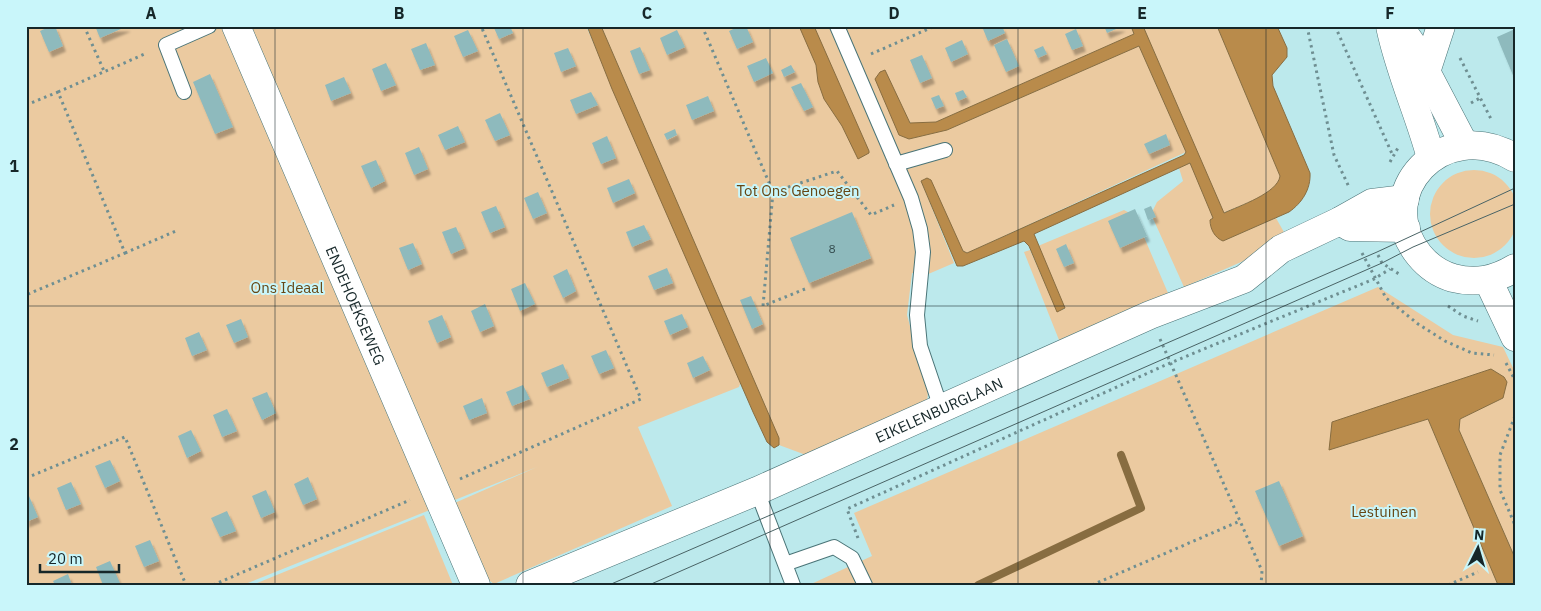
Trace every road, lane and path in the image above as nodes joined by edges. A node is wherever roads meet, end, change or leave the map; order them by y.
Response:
1 (84, 26) edge
2 (209, 26) edge
3 (236, 26) edge
4 (481, 26) edge
5 (702, 26) edge
6 (837, 26) edge
7 (935, 26) edge
8 (1335, 26) edge
9 (1390, 26) edge
10 (1399, 26) edge
11 (1441, 26) edge
12 (166, 45) junction
13 (1456, 50) dead end
14 (853, 62) junction
15 (104, 71) junction
16 (1416, 77) junction
17 (58, 92) junction
18 (184, 92) dead end
19 (1480, 98) dead end
20 (26, 105) edge
21 (1464, 144) junction
22 (944, 150) dead end
23 (1393, 156) dead end
24 (1431, 158) junction
25 (1515, 158) edge
26 (896, 164) junction
27 (773, 192) junction
28 (910, 198) junction
29 (1405, 199) junction
30 (1340, 221) junction
31 (1406, 228) junction
32 (176, 231) dead end
33 (125, 253) junction
34 (1515, 268) edge
35 (1390, 269) dead end
36 (1488, 280) junction
37 (805, 289) dead end
38 (26, 295) edge
39 (1515, 337) edge
40 (1170, 363) junction
41 (941, 408) junction
42 (1515, 416) edge
43 (26, 478) edge
44 (435, 490) junction
45 (757, 491) junction
46 (1240, 521) junction
47 (1515, 525) edge
48 (852, 558) junction
49 (785, 564) junction
50 (1478, 572) dead end
51 (186, 585) edge
52 (213, 585) edge
53 (476, 585) edge
54 (530, 585) edge
55 (793, 585) edge
56 (865, 585) edge
57 (1092, 585) edge
58 (1260, 585) edge
59 (1448, 585) edge

1 - 15 path
2 - 12 lane
3 - 44 street, ENDEHOEKSEWEG
4 - 44 path
5 - 27 path
6 - 14 lane
7 - 14 path
8 - 23 path
9 - 16 street
10 - 16 street
11 - 16 street
12 - 15 path
12 - 18 lane
13 - 19 path
14 - 26 lane
15 - 17 path
16 - 21 street
16 - 24 street
17 - 20 path
17 - 33 path
21 - 24 street
21 - 25 street
22 - 26 lane
24 - 29 street
26 - 28 lane
27 - 28 path
27 - 37 path
28 - 41 lane
29 - 30 street, EIKELENBURGLAAN
29 - 31 street
30 - 31 street
30 - 41 street, EIKELENBURGLAAN
31 - 36 street
32 - 33 path
33 - 38 path
34 - 36 street
35 - 40 path
36 - 39 street
40 - 46 path
40 - 48 path
41 - 45 street, EIKELENBURGLAAN
42 - 47 path
43 - 51 path
44 - 52 path
44 - 53 street, ENDEHOEKSEWEG
45 - 49 lane
45 - 54 street, EIKELENBURGLAAN
46 - 57 path
46 - 58 path
48 - 49 lane
48 - 56 lane
49 - 55 lane
50 - 59 path

